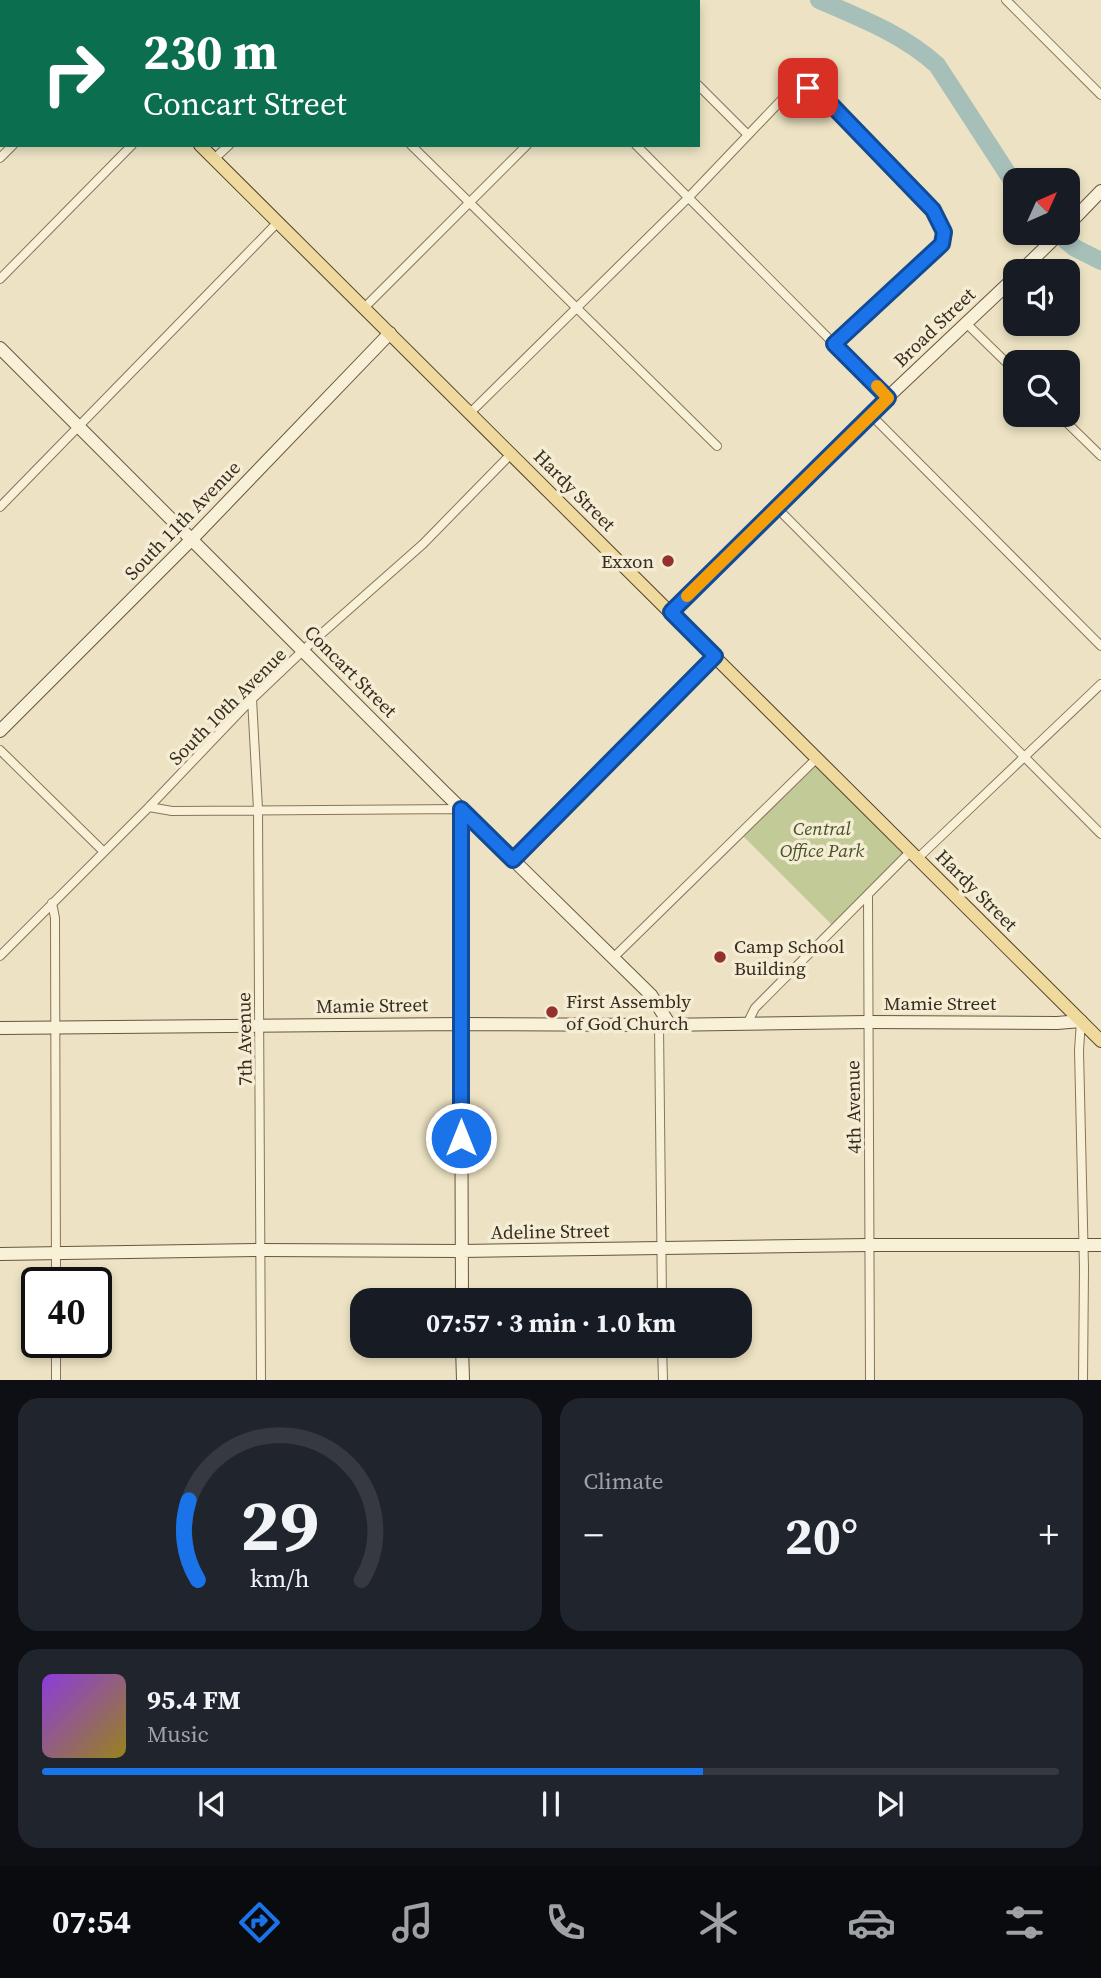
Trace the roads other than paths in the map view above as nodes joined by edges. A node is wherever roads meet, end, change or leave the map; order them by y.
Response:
1 (1006, 0) edge
2 (700, 87) edge
3 (1101, 94) edge
4 (748, 135) junction
5 (130, 147) edge
6 (202, 147) edge
7 (227, 147) edge
8 (413, 147) edge
9 (525, 147) edge
10 (638, 147) edge
11 (214, 159) junction
12 (1101, 191) edge
13 (688, 198) junction
14 (468, 202) junction
15 (1080, 212) edge
16 (278, 222) junction
17 (1047, 245) edge
18 (1033, 259) edge
19 (0, 279) edge
20 (1003, 289) edge
21 (364, 308) junction
22 (575, 308) junction
23 (967, 324) junction
24 (390, 333) junction
25 (834, 344) junction
26 (0, 348) edge
27 (1003, 359) edge
28 (888, 398) junction
29 (470, 413) junction
30 (870, 414) junction
31 (1071, 427) edge
32 (79, 428) junction
33 (717, 446) dead end
34 (511, 454) junction
35 (1101, 456) edge
36 (0, 507) edge
37 (776, 507) junction
38 (191, 540) junction
39 (671, 612) junction
40 (1101, 646) edge
41 (304, 651) junction
42 (715, 656) junction
43 (1101, 684) edge
44 (252, 699) junction
45 (0, 731) edge
46 (0, 750) edge
47 (817, 758) junction
48 (1024, 758) junction
49 (149, 807) junction
50 (258, 809) junction
51 (461, 809) junction
52 (1101, 834) edge
53 (104, 852) junction
54 (914, 855) junction
55 (513, 860) junction
56 (867, 896) junction
57 (52, 903) junction
58 (0, 956) edge
59 (613, 958) junction
60 (1081, 1021) junction
61 (868, 1022) junction
62 (461, 1024) junction
63 (747, 1024) junction
64 (664, 1025) junction
65 (260, 1026) junction
66 (0, 1028) edge
67 (55, 1029) junction
68 (1101, 1041) edge
69 (869, 1245) junction
70 (1084, 1245) junction
71 (1101, 1245) edge
72 (660, 1248) junction
73 (260, 1250) junction
74 (461, 1251) junction
75 (56, 1253) junction
76 (0, 1254) edge
77 (56, 1267) edge
78 (462, 1288) edge
79 (662, 1288) edge
80 (56, 1358) edge
81 (463, 1358) edge
82 (662, 1358) edge
83 (56, 1380) edge
84 (261, 1380) edge
85 (463, 1380) edge
86 (663, 1380) edge
87 (870, 1380) edge
88 (1083, 1380) edge

1 - 3 street
2 - 4 street
4 - 13 street
4 - 25 street
5 - 19 street
6 - 11 main road, Hardy Street
7 - 11 street
8 - 14 street
9 - 14 street
10 - 13 street
11 - 16 main road, Hardy Street
12 - 15 street
13 - 22 street
13 - 25 street
14 - 21 street
14 - 22 street
16 - 21 main road, Hardy Street
16 - 32 street
17 - 18 street
20 - 23 street, Broad Street
21 - 24 main road, Hardy Street
22 - 29 street
22 - 33 street
23 - 27 street
23 - 28 street, Broad Street
24 - 29 main road, Hardy Street
24 - 38 street, South 11th Avenue
25 - 28 street
26 - 32 street, Concart Street
28 - 30 street, Broad Street
29 - 34 main road, Hardy Street
30 - 37 street, Broad Street
30 - 40 street
31 - 35 street
32 - 36 street
32 - 38 street, Concart Street
34 - 39 main road, Hardy Street
34 - 41 street, South 10th Avenue
37 - 39 street, Broad Street
37 - 48 street
38 - 41 street, Concart Street
38 - 45 street, South 11th Avenue
39 - 42 main road, Hardy Street
41 - 44 street, South 10th Avenue
41 - 51 street, Concart Street
42 - 47 main road, Hardy Street
42 - 55 street
43 - 48 street
44 - 49 street, South 10th Avenue
44 - 50 street, 7th Avenue
46 - 53 street
47 - 54 main road, Hardy Street
47 - 59 street
48 - 52 street
48 - 54 street
49 - 50 street
49 - 53 street, South 10th Avenue
50 - 51 street
50 - 65 street, 7th Avenue
51 - 55 street, Concart Street
51 - 62 street
53 - 57 street, South 10th Avenue
54 - 56 street
54 - 60 main road, Hardy Street
55 - 59 street, Concart Street
56 - 61 street, 4th Avenue
56 - 63 street
57 - 58 street, South 10th Avenue
57 - 67 street
59 - 64 street, Concart Street
60 - 61 street, Mamie Street
60 - 68 main road, Hardy Street
60 - 70 street
61 - 63 street, Mamie Street
61 - 69 street, 4th Avenue
62 - 64 street, Mamie Street
62 - 65 street, Mamie Street
62 - 74 street
63 - 64 street, Mamie Street
64 - 72 street
65 - 67 street, Mamie Street
65 - 73 street, 7th Avenue
66 - 67 street, Mamie Street
67 - 75 street
69 - 70 street, Adeline Street
69 - 72 street, Adeline Street
69 - 87 street, 4th Avenue
70 - 71 street, Adeline Street
70 - 88 street
72 - 74 street, Adeline Street
72 - 79 street
73 - 74 street, Adeline Street
73 - 75 street, Adeline Street
73 - 84 street, 7th Avenue
74 - 78 street
75 - 76 street, Adeline Street
75 - 77 street
80 - 83 street
81 - 85 street
82 - 86 street

